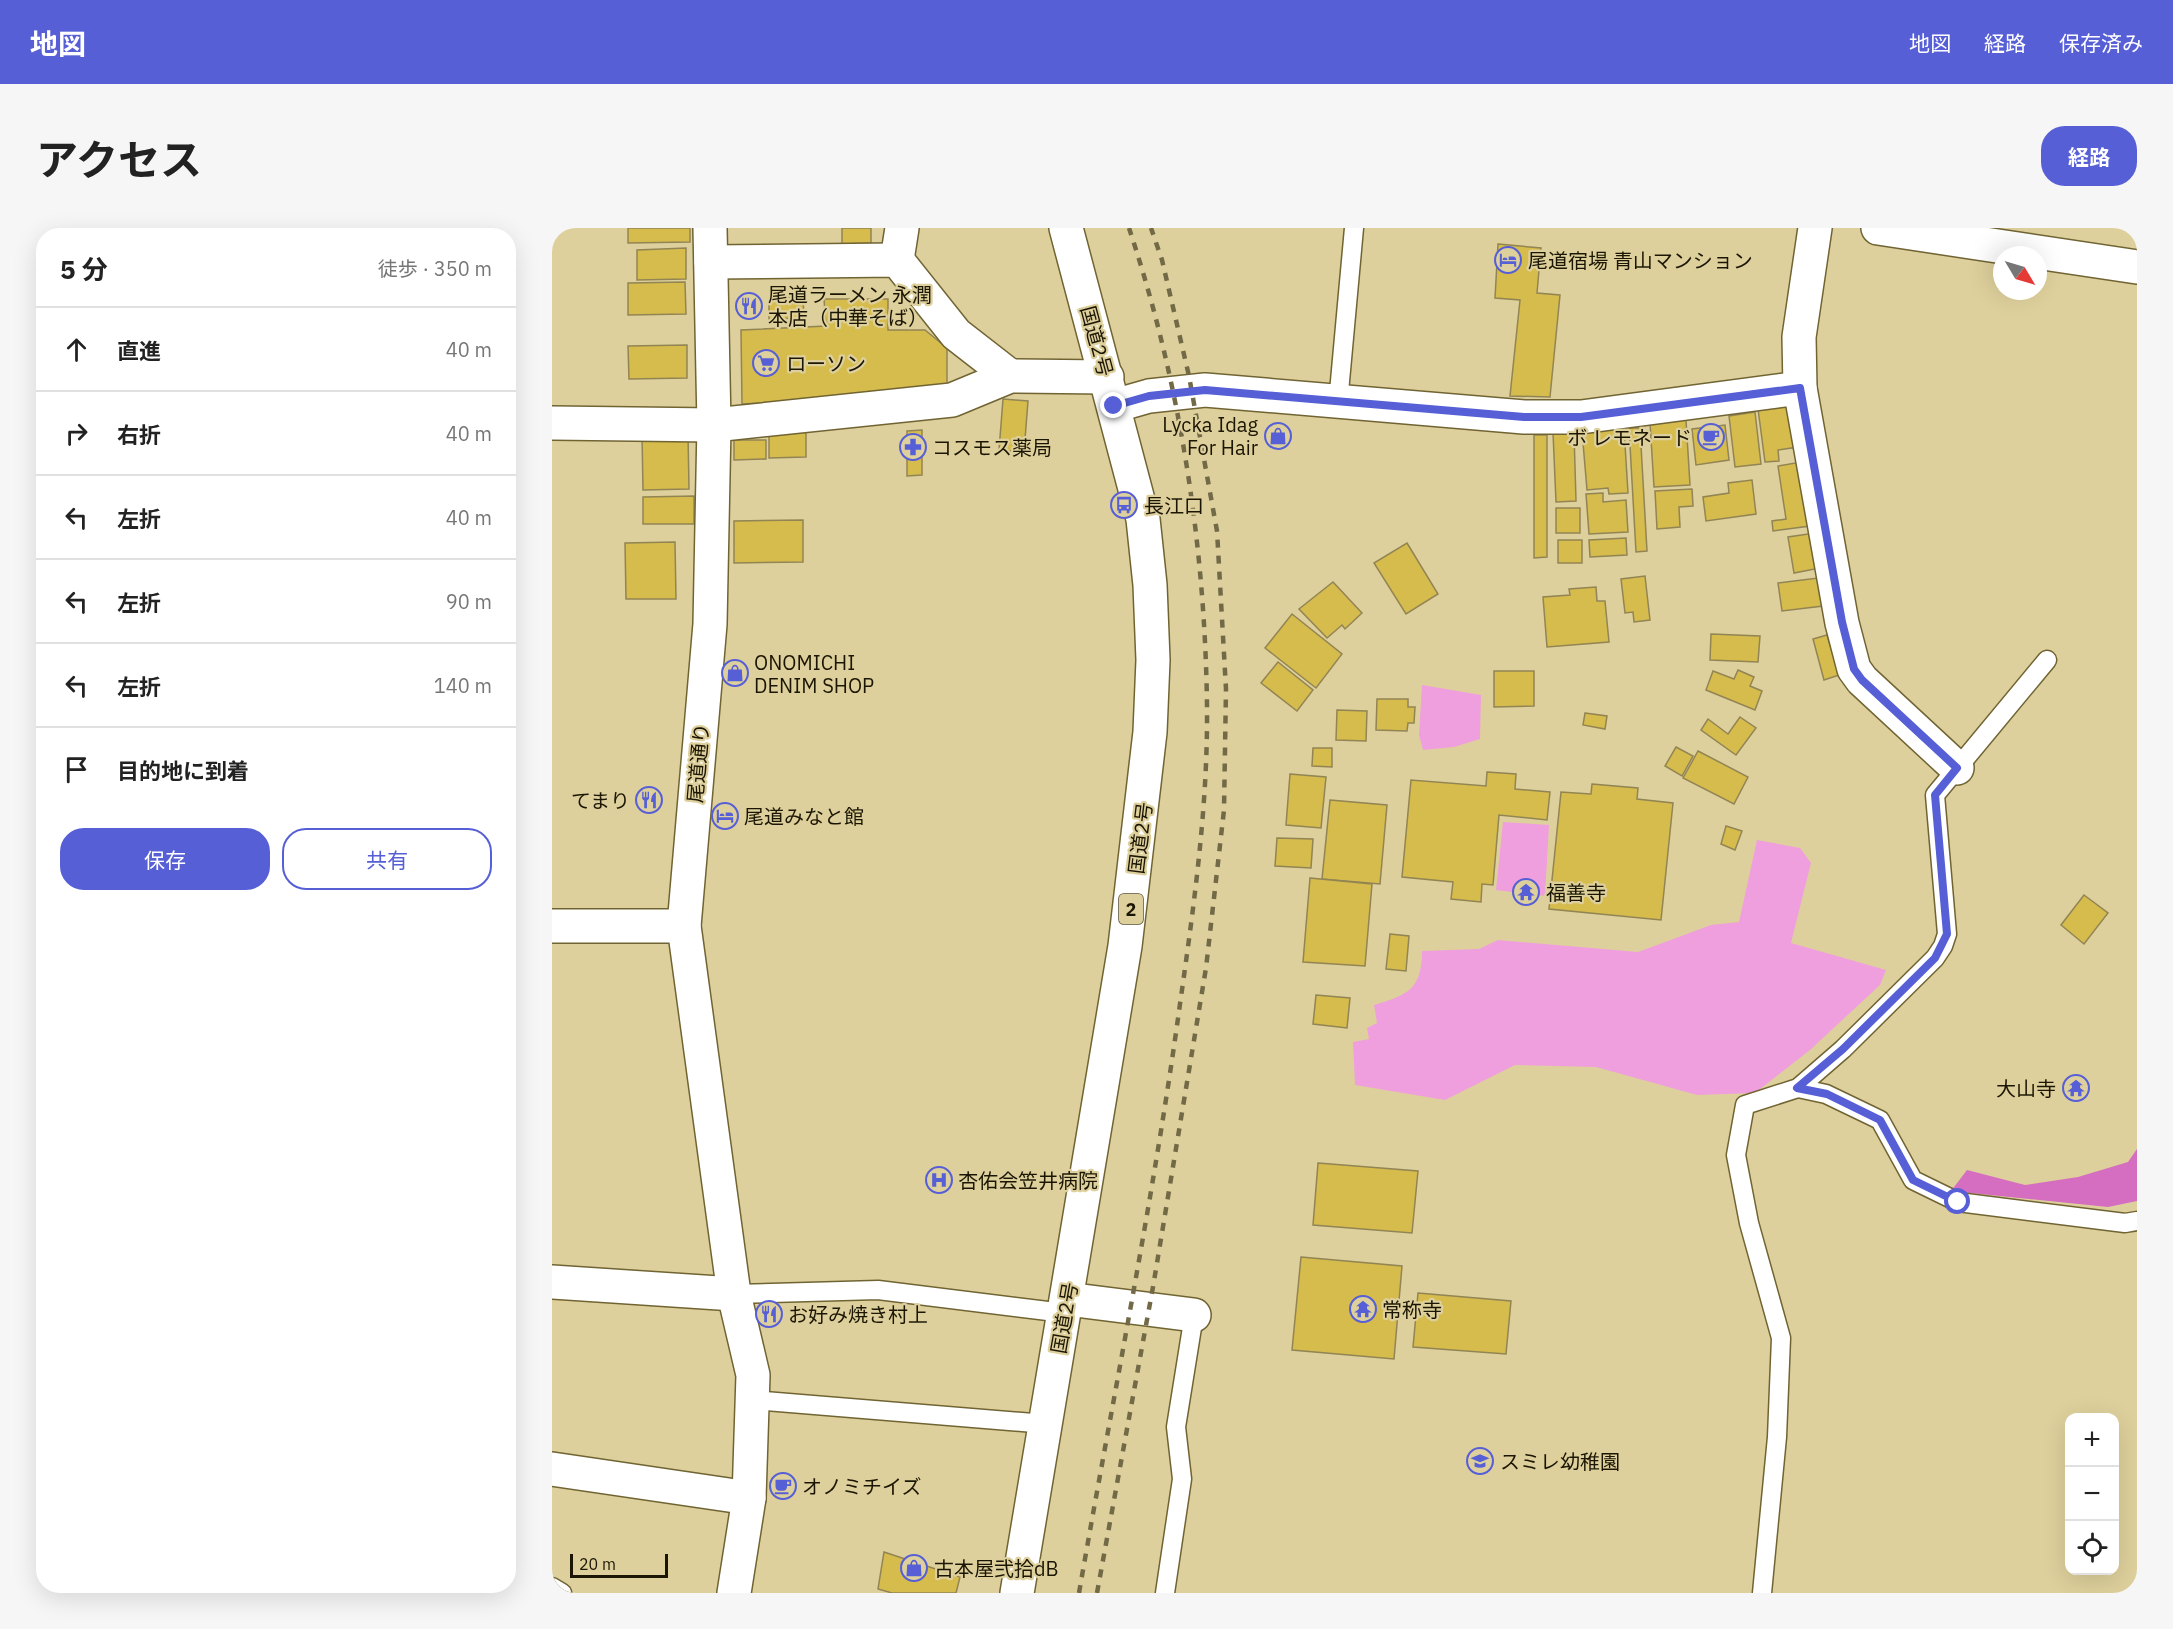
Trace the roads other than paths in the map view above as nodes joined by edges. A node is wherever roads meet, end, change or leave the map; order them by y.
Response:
1 (710, 228) edge
2 (1066, 228) edge
3 (1354, 228) edge
4 (1815, 228) edge
5 (1878, 228) edge
6 (900, 244) edge
7 (711, 262) junction
8 (2137, 267) edge
9 (1010, 376) junction
10 (1800, 388) junction
11 (1110, 391) junction
12 (1338, 403) junction
13 (552, 423) edge
14 (714, 425) junction
15 (2047, 660) dead end
16 (1957, 768) junction
17 (552, 926) edge
18 (684, 926) junction
19 (1797, 1088) junction
20 (2137, 1221) edge
21 (552, 1282) edge
22 (734, 1294) junction
23 (1066, 1306) junction
24 (1194, 1315) joint
25 (752, 1400) junction
26 (1046, 1424) junction
27 (552, 1469) edge
28 (749, 1498) junction
29 (552, 1587) edge
30 (562, 1593) edge
31 (735, 1593) edge
32 (1017, 1593) edge
33 (1166, 1593) edge
34 (1762, 1593) edge

1 - 7 main road, 尾道通り
2 - 11 main road, 国道2号 / 2
3 - 12 lane
4 - 10 main road
5 - 8 main road
6 - 7 main road
6 - 9 main road
7 - 14 main road, 尾道通り
9 - 11 main road
9 - 14 main road
10 - 12 main road
10 - 16 main road
11 - 12 main road
11 - 23 main road, 国道2号 / 2
13 - 14 main road
14 - 18 main road, 尾道通り
15 - 16 lane
16 - 19 lane
17 - 18 main road
18 - 22 main road, 尾道通り
19 - 20 lane
19 - 34 lane
21 - 22 main road
22 - 23 lane
22 - 25 main road, 尾道通り
23 - 24 main road
23 - 26 main road, 国道2号 / 2
24 - 33 lane
25 - 26 lane
25 - 28 main road, 尾道通り
26 - 32 main road, 国道2号 / 2
27 - 28 main road
28 - 31 main road, 尾道通り
29 - 30 lane

